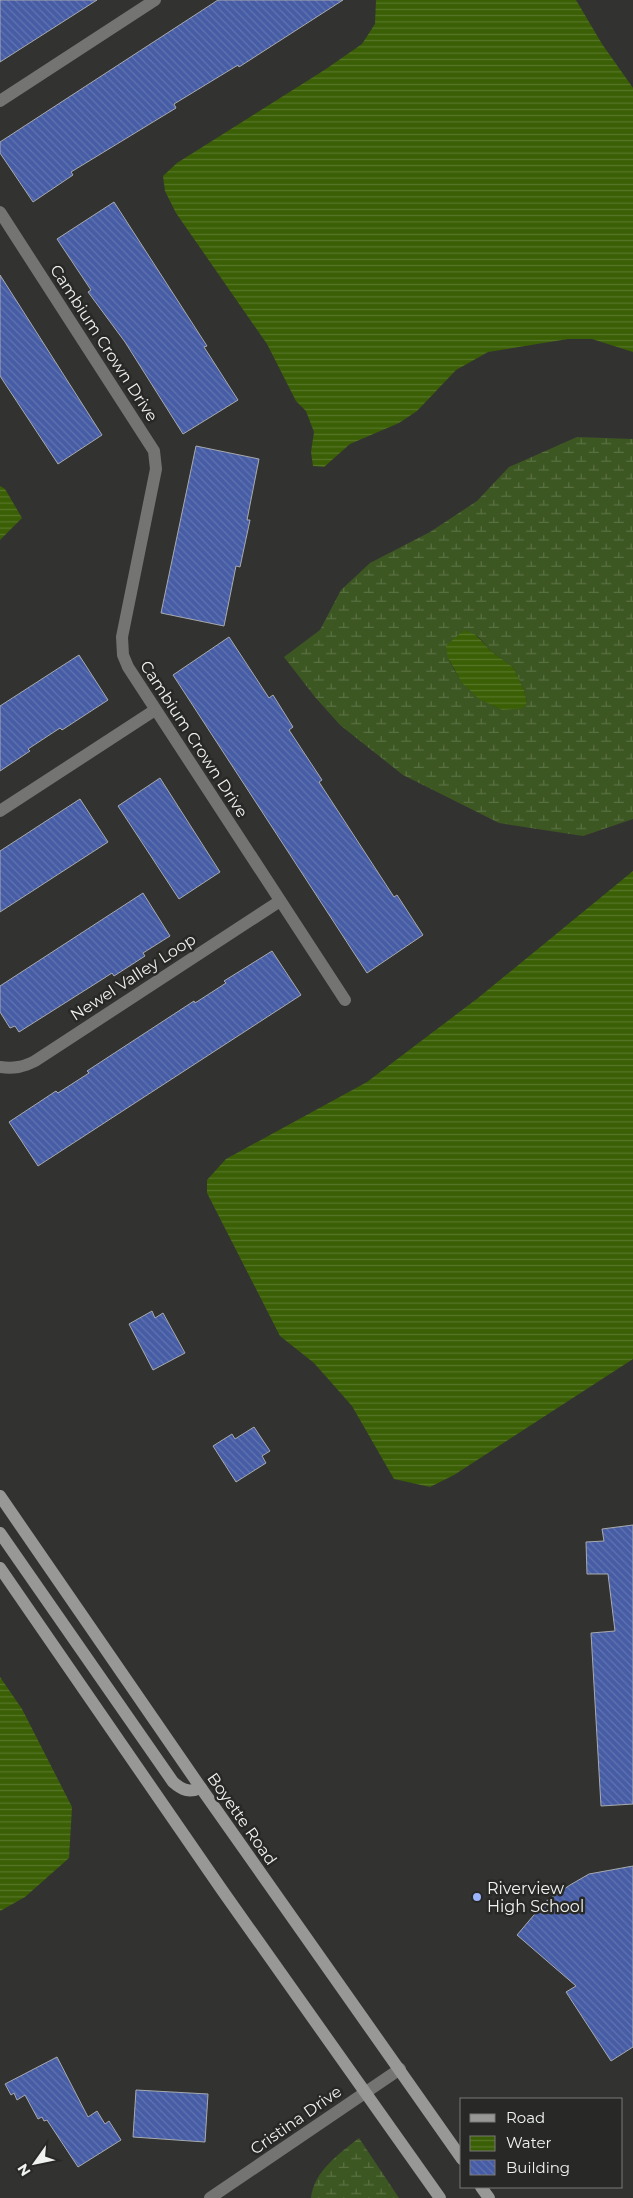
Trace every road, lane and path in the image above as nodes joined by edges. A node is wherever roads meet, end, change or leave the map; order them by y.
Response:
1 (156, 0) edge
2 (0, 101) edge
3 (0, 212) edge
4 (155, 710) junction
5 (0, 811) edge
6 (280, 900) junction
7 (345, 1000) dead end
8 (0, 1067) edge
9 (0, 1496) edge
10 (0, 1533) edge
11 (0, 1568) edge
12 (201, 1788) junction
13 (400, 2069) junction
14 (364, 2092) junction
15 (460, 2156) edge
16 (210, 2198) edge
17 (440, 2198) edge

1 - 2 street
3 - 4 street, Cambium Crown Drive
4 - 5 street
4 - 6 street, Cambium Crown Drive
6 - 7 street, Cambium Crown Drive
6 - 8 street, Newel Valley Loop
9 - 12 main road, Boyette Road
10 - 12 main road
11 - 14 main road
12 - 13 main road, Boyette Road
13 - 14 street, Cristina Drive
13 - 15 main road, Boyette Road
14 - 16 street, Cristina Drive
14 - 17 main road

